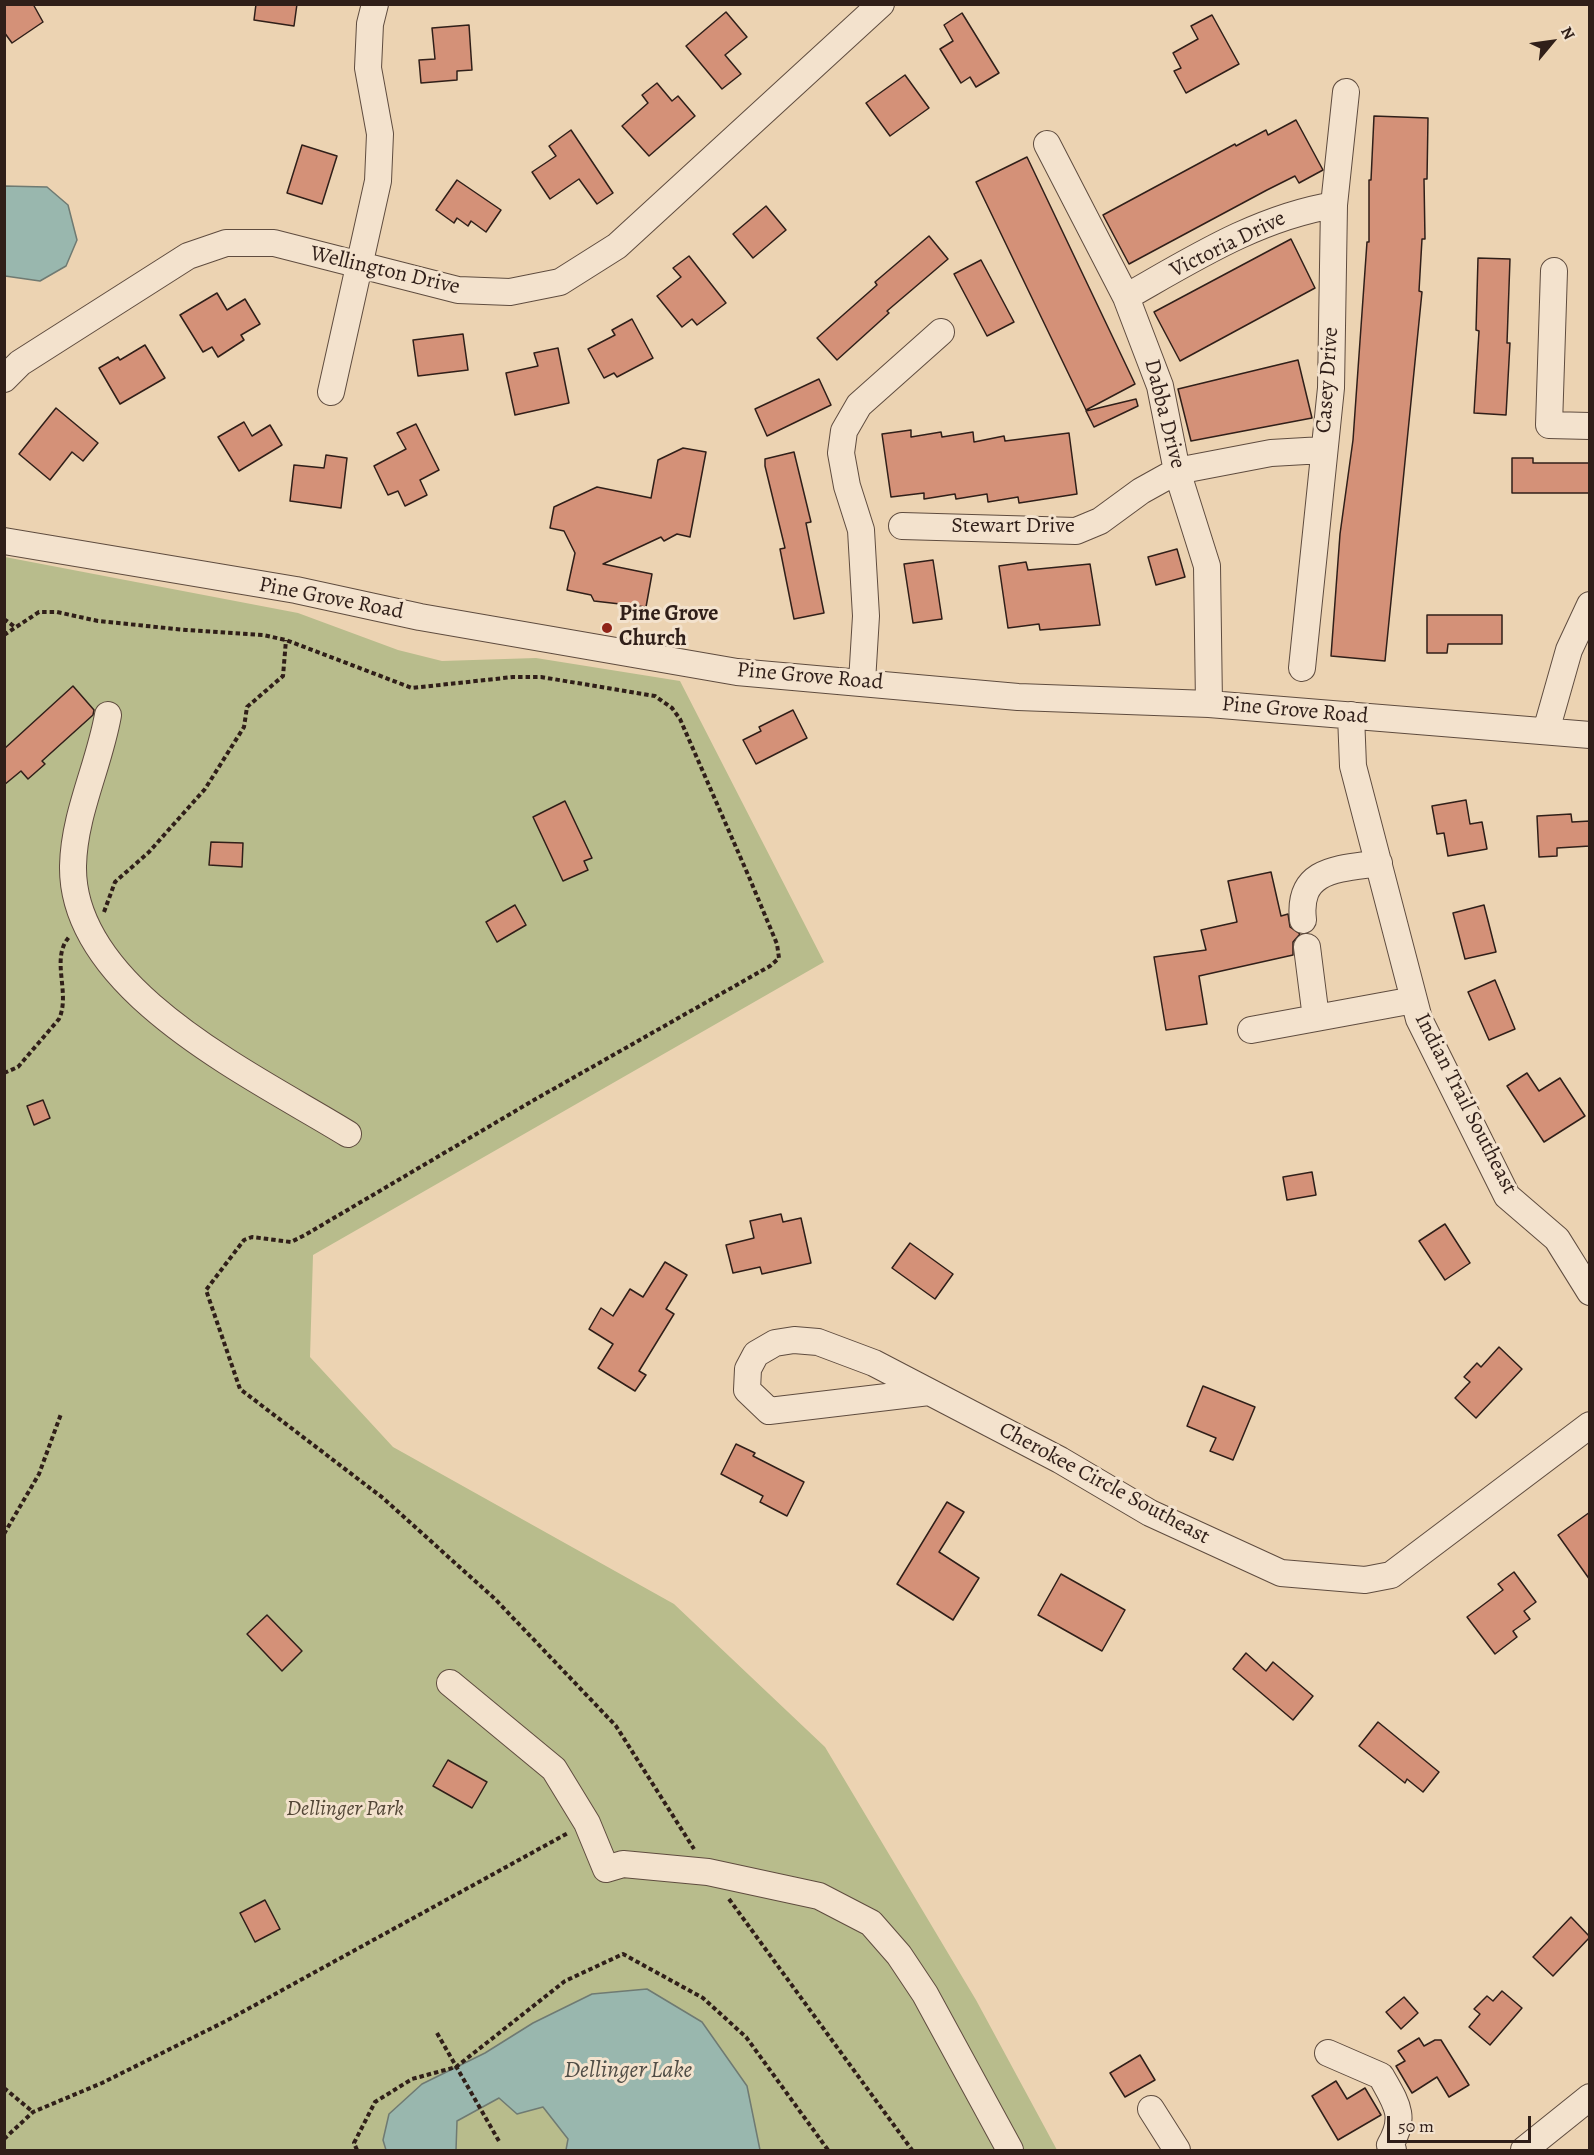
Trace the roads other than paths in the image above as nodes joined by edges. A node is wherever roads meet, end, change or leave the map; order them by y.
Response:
1 (375, 4) edge
2 (881, 4) edge
3 (1346, 92) dead end
4 (1047, 144) dead end
5 (1334, 205) junction
6 (360, 267) junction
7 (1554, 271) dead end
8 (1126, 297) junction
9 (941, 332) dead end
10 (4, 379) edge
11 (331, 392) dead end
12 (1590, 426) edge
13 (1323, 450) junction
14 (1177, 471) junction
15 (902, 526) dead end
16 (4, 541) edge
17 (1590, 605) edge
18 (1302, 668) dead end
19 (862, 682) junction
20 (1209, 704) junction
21 (108, 715) dead end
22 (1351, 715) junction
23 (1546, 731) junction
24 (1590, 735) edge
25 (1378, 863) junction
26 (1303, 920) dead end
27 (1307, 947) dead end
28 (1414, 1000) junction
29 (1316, 1018) junction
30 (1251, 1030) dead end
31 (348, 1134) dead end
32 (1590, 1292) edge
33 (929, 1392) junction
34 (1590, 1425) edge
35 (450, 1683) dead end
36 (1328, 2053) dead end
37 (1590, 2097) edge
38 (1151, 2109) dead end
39 (1010, 2151) edge
40 (1177, 2151) edge
41 (1393, 2151) edge
42 (1524, 2151) edge

1 - 6 street
2 - 6 street, Wellington Drive
3 - 5 street, Casey Drive
4 - 8 street, Dabba Drive
5 - 8 street, Victoria Drive
5 - 13 street, Casey Drive
6 - 10 street, Wellington Drive
6 - 11 street
7 - 12 street
8 - 14 street, Dabba Drive
9 - 19 street
13 - 14 street, Stewart Drive
13 - 18 street, Casey Drive
14 - 15 street, Stewart Drive
14 - 20 street, Dabba Drive
16 - 19 street, Pine Grove Road
17 - 23 street
19 - 20 street, Pine Grove Road
20 - 22 street, Pine Grove Road
21 - 31 street
22 - 23 street, Pine Grove Road
22 - 25 street, Indian Trail Southeast
23 - 24 street, Pine Grove Road
25 - 26 street
25 - 28 street, Indian Trail Southeast
27 - 29 street
28 - 29 street
28 - 32 street, Indian Trail Southeast
29 - 30 street
33 - 33 street, Cherokee Circle Southeast
33 - 34 street, Cherokee Circle Southeast
35 - 39 street
36 - 41 street
37 - 42 street
38 - 40 street

